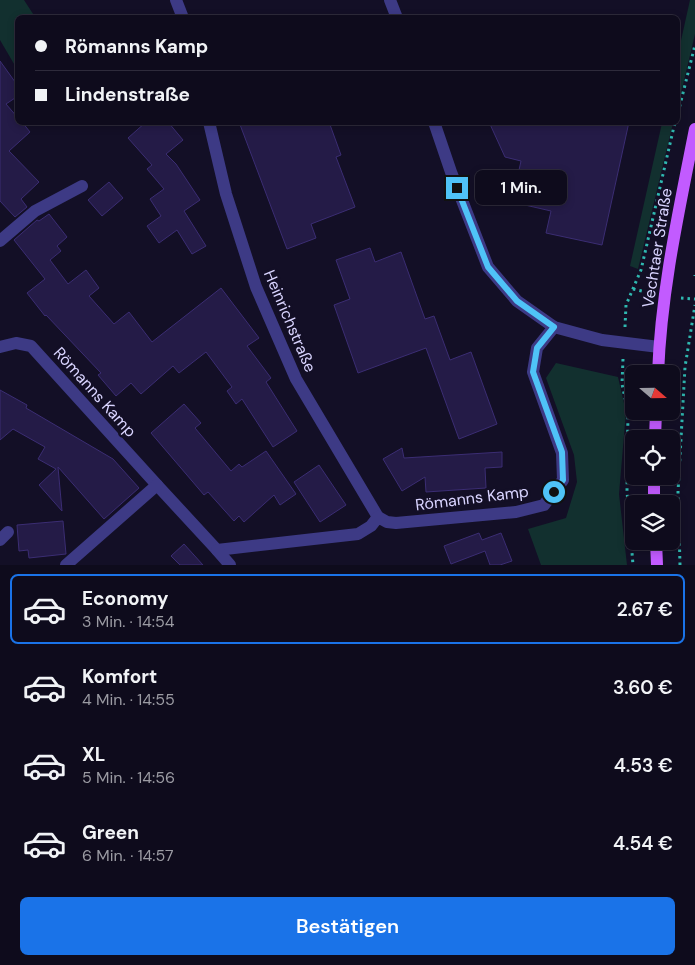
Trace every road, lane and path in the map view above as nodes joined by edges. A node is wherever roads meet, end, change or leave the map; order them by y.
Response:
1 (176, 0) edge
2 (390, 0) edge
3 (182, 15) edge
4 (396, 15) edge
5 (695, 45) edge
6 (680, 105) edge
7 (210, 125) edge
8 (435, 125) edge
9 (695, 129) edge
10 (82, 186) dead end
11 (0, 241) edge
12 (695, 305) edge
13 (554, 327) junction
14 (0, 347) edge
15 (659, 347) junction
16 (658, 365) edge
17 (156, 485) junction
18 (378, 517) junction
19 (217, 550) junction
20 (656, 550) edge
21 (66, 565) edge
22 (230, 565) edge
23 (656, 565) edge
24 (680, 565) edge

1 - 3 street
2 - 4 street
5 - 6 path
7 - 18 street, Heinrichstraße
8 - 13 street
9 - 15 main road, Vechtaer Straße
10 - 11 street
12 - 24 path
13 - 15 street
13 - 18 street, Römanns Kamp
14 - 17 street, Römanns Kamp
15 - 16 main road, Vechtaer Straße
17 - 19 street, Römanns Kamp
17 - 21 street
18 - 19 street
19 - 22 street, Römanns Kamp
20 - 23 main road

